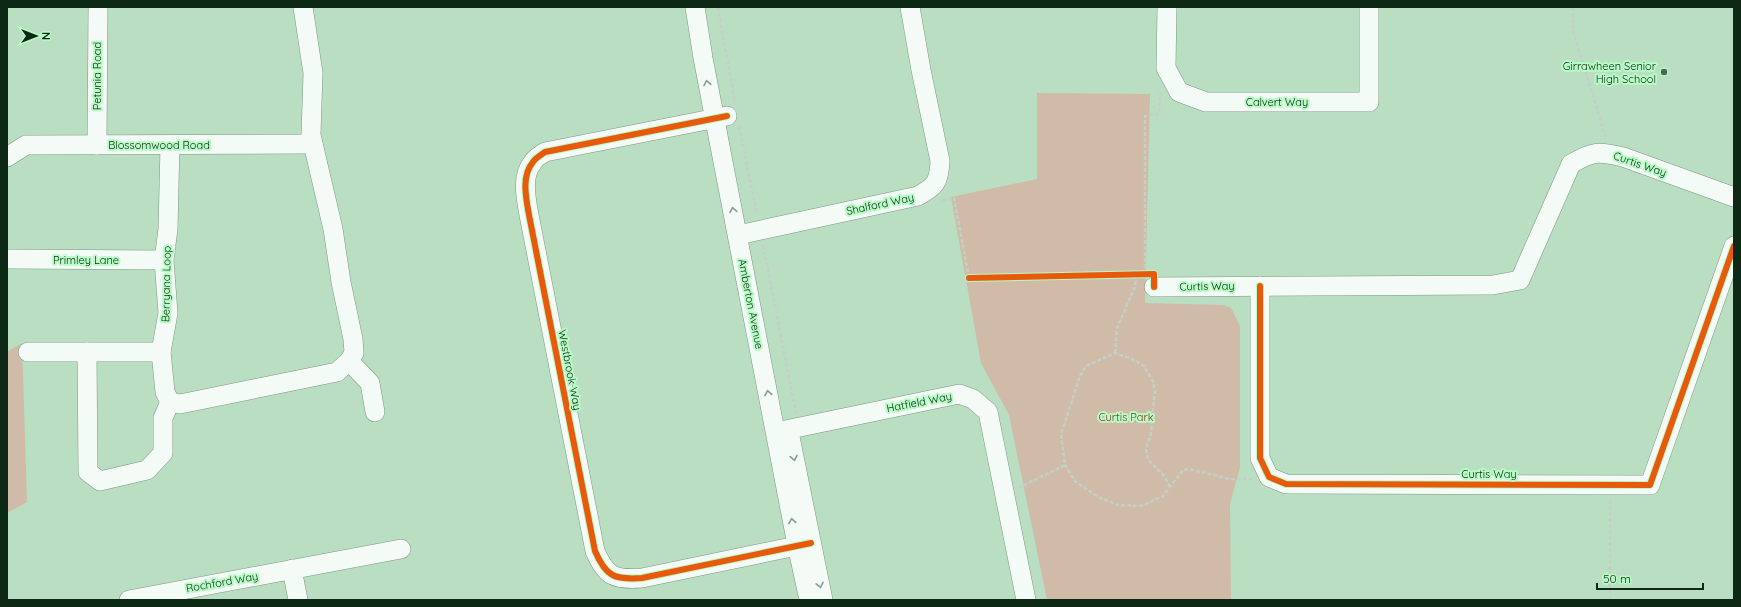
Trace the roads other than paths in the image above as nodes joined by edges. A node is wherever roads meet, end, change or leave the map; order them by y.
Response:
1 (98, 7) edge
2 (303, 7) edge
3 (695, 7) edge
4 (709, 7) edge
5 (910, 7) edge
6 (1167, 7) edge
7 (1369, 7) edge
8 (729, 117) junction
9 (314, 144) junction
10 (97, 145) junction
11 (170, 145) junction
12 (7, 157) edge
13 (1734, 197) edge
14 (749, 233) junction
15 (1734, 246) edge
16 (7, 259) edge
17 (164, 260) junction
18 (1150, 281) road end
19 (1260, 286) junction
20 (28, 352) dead end
21 (87, 352) junction
22 (161, 352) junction
23 (349, 361) junction
24 (170, 402) junction
25 (375, 412) dead end
26 (788, 429) junction
27 (804, 544) junction
28 (401, 549) dead end
29 (292, 569) junction
30 (129, 600) edge
31 (298, 600) edge
32 (809, 600) edge
33 (822, 600) edge
34 (1026, 600) edge

1 - 10 street, Petunia Road
2 - 9 street
8 -> 3 street, Amberton Avenue
4 - 8 street, Amberton Avenue
5 - 14 street, Shalford Way
6 - 7 street, Calvert Way
8 - 14 street, Amberton Avenue
8 - 27 street, Westbrook Way
9 - 11 street, Blossomwood Road
9 - 23 street
10 - 11 street, Blossomwood Road
10 - 12 street, Blossomwood Road
11 - 17 street, Berryana Loop
13 - 19 street, Curtis Way
14 - 26 street, Amberton Avenue
15 - 19 street, Curtis Way
16 - 17 street, Primley Lane
17 - 22 street, Berryana Loop
18 - 19 street, Curtis Way
20 - 21 street
21 - 22 street
21 - 24 street
22 - 24 street, Berryana Loop
23 - 24 street
23 - 25 street
26 - 27 street, Amberton Avenue
26 - 34 street, Hatfield Way
27 - 32 street, Amberton Avenue
27 -> 33 street, Amberton Avenue
28 - 29 street, Rochford Way
29 - 30 street, Rochford Way
29 - 31 street

